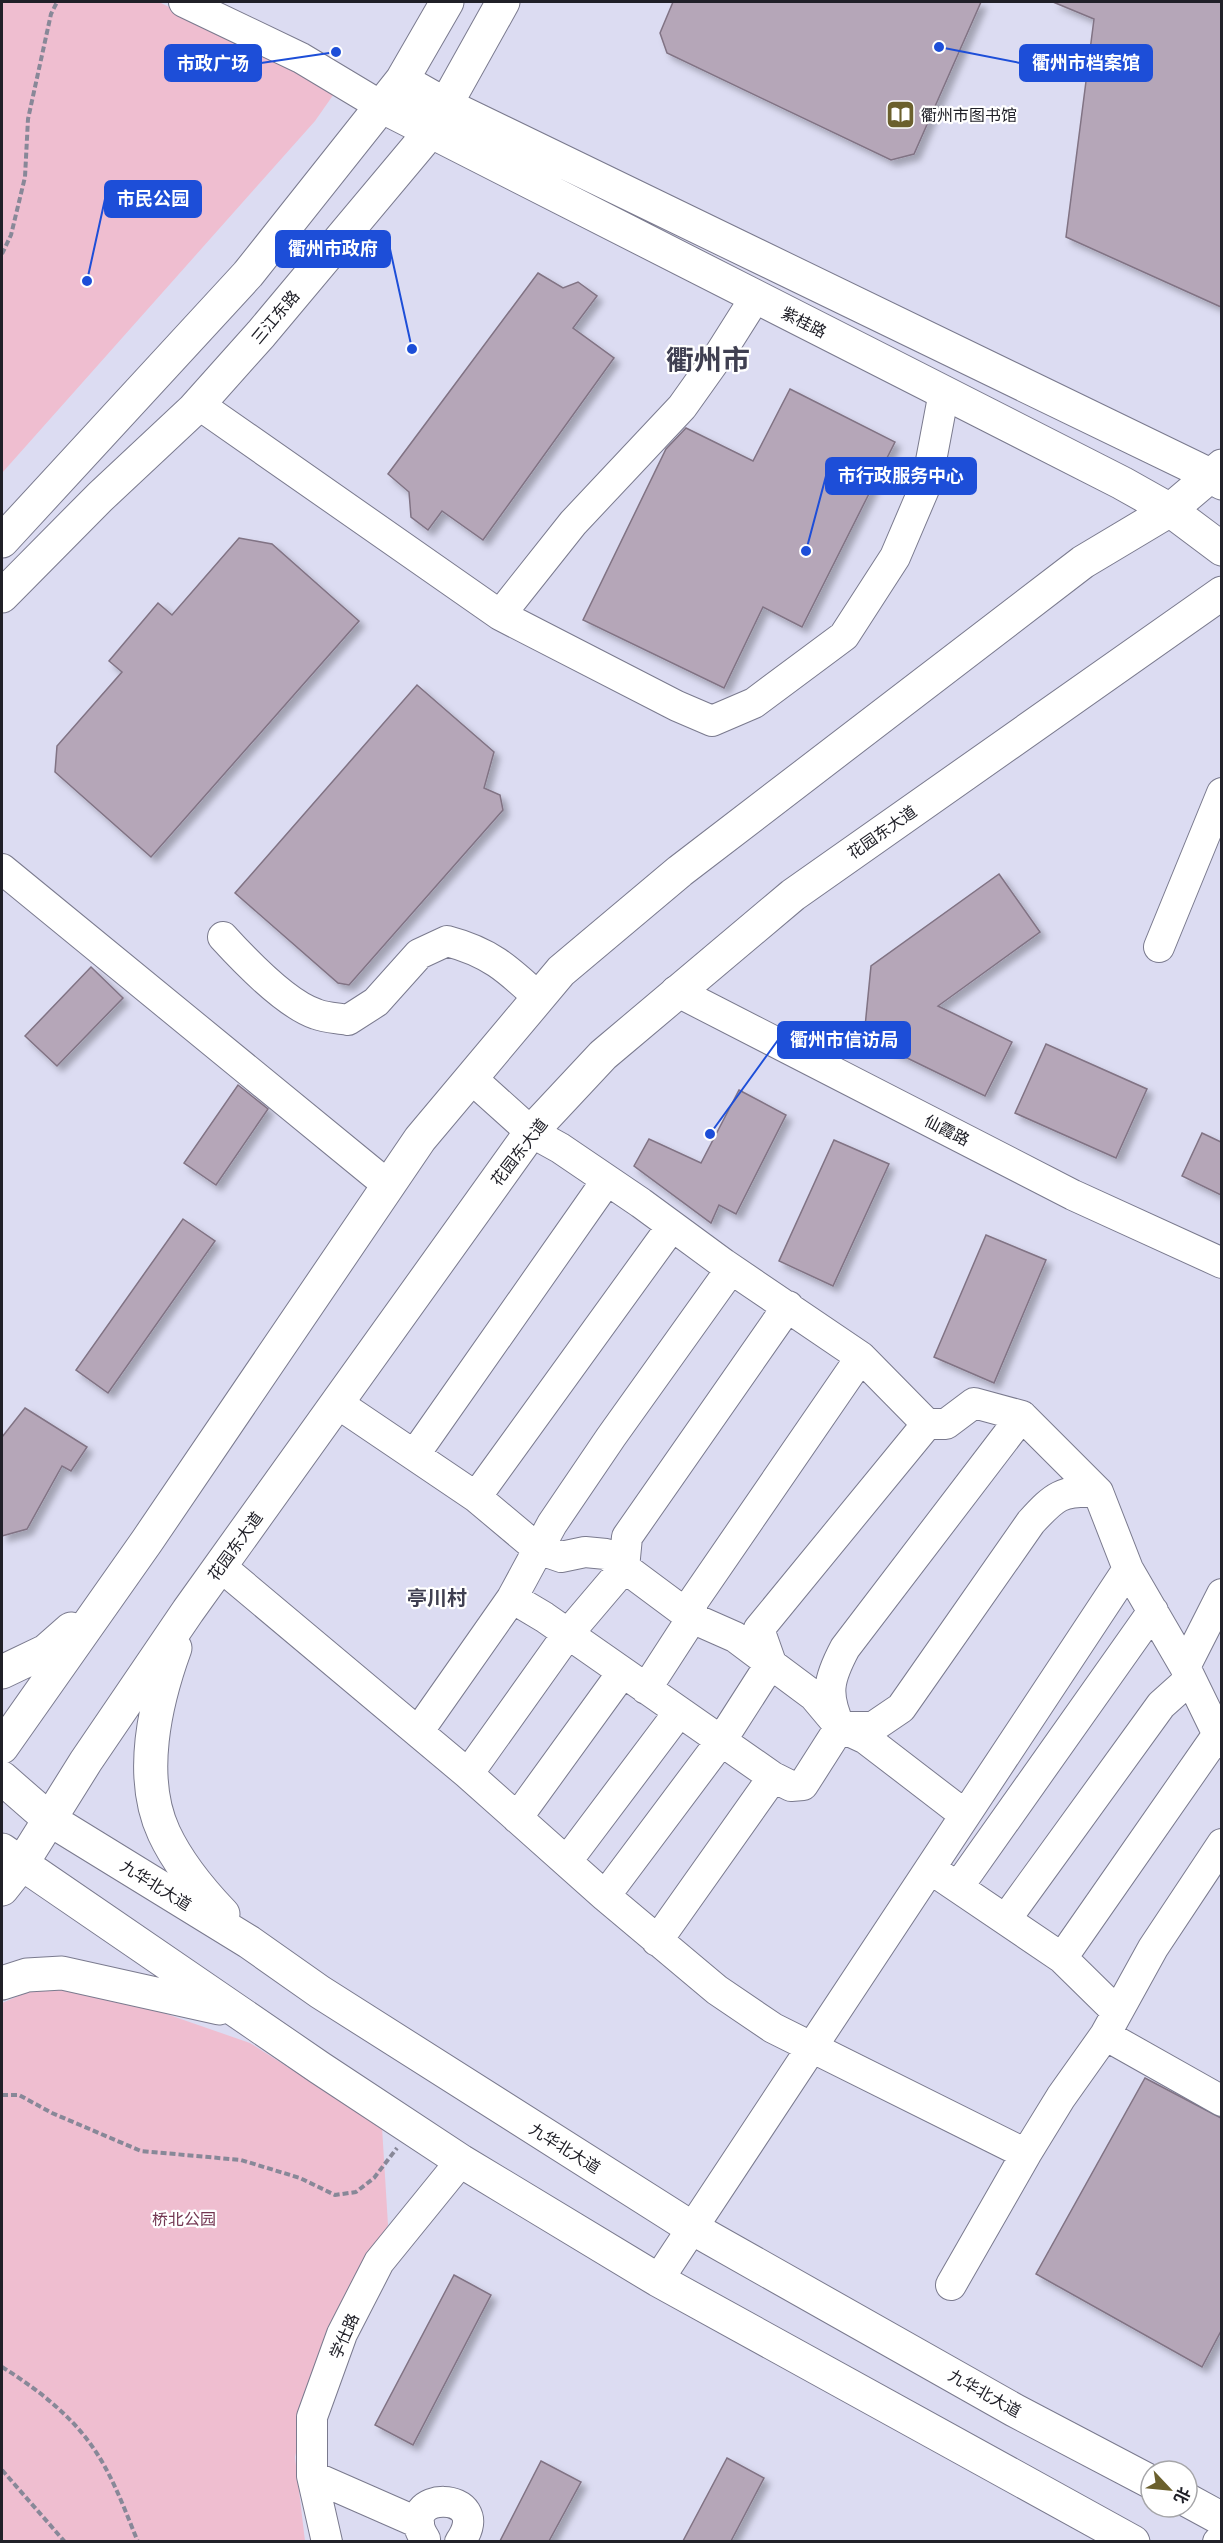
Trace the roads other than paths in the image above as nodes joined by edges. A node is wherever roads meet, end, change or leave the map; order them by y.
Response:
1 (184, 2) edge
2 (447, 2) edge
3 (503, 2) edge
4 (402, 80) junction
5 (381, 106) junction
6 (438, 118) junction
7 (755, 298) junction
8 (944, 392) junction
9 (198, 404) junction
10 (1218, 474) edge
11 (1170, 510) junction
12 (2, 541) edge
13 (1221, 549) edge
14 (1221, 593) edge
15 (2, 596) edge
16 (500, 615) junction
17 (1221, 793) edge
18 (2, 869) edge
19 (223, 936) dead end
20 (1159, 947) dead end
21 (676, 991) junction
22 (538, 998) junction
23 (471, 1078) junction
24 (531, 1132) junction
25 (606, 1180) junction
26 (388, 1186) junction
27 (672, 1226) junction
28 (1221, 1263) edge
29 (731, 1269) junction
30 (788, 1306) junction
31 (861, 1357) junction
32 (337, 1403) junction
33 (1022, 1416) junction
34 (927, 1424) junction
35 (415, 1454) junction
36 (1098, 1492) junction
37 (476, 1497) junction
38 (538, 1549) junction
39 (220, 1566) junction
40 (624, 1568) junction
41 (1128, 1569) junction
42 (1221, 1594) edge
43 (106, 1598) junction
44 (512, 1598) junction
45 (188, 1611) junction
46 (1153, 1611) junction
47 (692, 1618) junction
48 (567, 1635) junction
49 (771, 1663) junction
50 (2, 1672) edge
51 (622, 1673) junction
52 (1188, 1673) junction
53 (646, 1689) junction
54 (679, 1712) junction
55 (840, 1727) junction
56 (418, 1732) junction
57 (1220, 1738) edge
58 (721, 1741) junction
59 (2, 1747) edge
60 (468, 1774) junction
61 (773, 1777) junction
62 (2, 1778) edge
63 (965, 1815) junction
64 (518, 1818) junction
65 (49, 1819) junction
66 (1221, 1844) edge
67 (567, 1861) junction
68 (8, 1868) edge
69 (930, 1868) junction
70 (958, 1887) junction
71 (605, 1896) junction
72 (1006, 1919) junction
73 (657, 1941) junction
74 (249, 1942) junction
75 (1062, 1958) junction
76 (2, 1983) edge
77 (239, 2013) junction
78 (1111, 2023) junction
79 (812, 2046) junction
80 (1221, 2101) edge
81 (1026, 2154) junction
82 (461, 2161) junction
83 (692, 2228) junction
84 (658, 2280) junction
85 (951, 2286) dead end
86 (312, 2476) junction
87 (1139, 2476) edge
88 (1199, 2506) edge
89 (1221, 2518) edge
90 (423, 2532) edge
91 (1221, 2538) edge
92 (327, 2541) edge
93 (460, 2541) edge
94 (1133, 2541) edge
95 (1218, 2541) edge

1 - 5 street
2 - 4 main road
3 - 6 main road, 三江东路
4 - 5 main road
4 - 6 main road, 紫桂路
5 - 6 main road, 紫桂路
5 - 12 main road
6 - 7 main road, 紫桂路
6 - 9 main road, 三江东路
6 - 10 main road, 紫桂路
7 - 8 main road, 紫桂路
7 - 16 street
8 - 11 main road, 紫桂路
8 - 16 street
9 - 15 main road, 三江东路
9 - 16 street
10 - 11 main road
11 - 13 main road, 紫桂路
11 - 22 main road
14 - 21 main road, 花园东大道
17 - 20 street
18 - 26 street
19 - 22 street
21 - 24 main road, 花园东大道
21 - 28 street, 仙霞路
22 - 23 main road
23 - 24 street
23 - 26 main road
24 - 25 street
24 - 32 main road, 花园东大道
25 - 27 street
25 - 35 street
26 - 43 main road
27 - 29 street
27 - 37 street
29 - 30 street
29 - 38 street
30 - 31 street
30 - 40 street
31 - 34 street
31 - 47 street
32 - 35 street
32 - 39 main road, 花园东大道
33 - 34 street
33 - 36 street
33 - 55 street
34 - 49 street
35 - 37 street
36 - 41 street
36 - 55 street
37 - 38 street
38 - 40 street
38 - 44 street
39 - 45 main road, 花园东大道
39 - 56 street
40 - 47 street
40 - 48 street
41 - 46 street
41 - 63 street
42 - 52 street
43 - 50 main road
43 - 59 main road
44 - 48 street
44 - 56 street
45 - 65 main road, 花园东大道
45 - 74 main road
46 - 52 street
46 - 70 street
47 - 49 street
47 - 53 street
48 - 51 street
48 - 60 street
49 - 55 street
49 - 58 street
51 - 53 street
51 - 64 street
52 - 57 street
52 - 72 street
53 - 54 street
54 - 58 street
54 - 67 street
55 - 61 street
55 - 63 street
56 - 60 street
57 - 75 street
58 - 61 street
58 - 71 street
60 - 64 street
61 - 73 street
62 - 65 main road, 九华北大道
63 - 69 street
64 - 67 street
65 - 68 main road, 花园东大道
65 - 74 main road, 九华北大道
66 - 78 street
67 - 71 street
68 - 77 main road
69 - 70 street
69 - 79 street
70 - 72 street
71 - 73 street
72 - 75 street
73 - 79 street
74 - 83 main road, 九华北大道
75 - 78 street
76 - 77 main road
77 - 82 main road
78 - 80 street
78 - 81 street
79 - 81 street
79 - 83 street
81 - 85 street
82 - 84 main road
82 - 86 street, 学仕路
83 - 84 street
83 - 87 main road, 九华北大道
84 - 94 main road
86 - 90 street
86 - 92 street, 学仕路
88 - 89 main road
90 - 93 street
91 - 95 street

